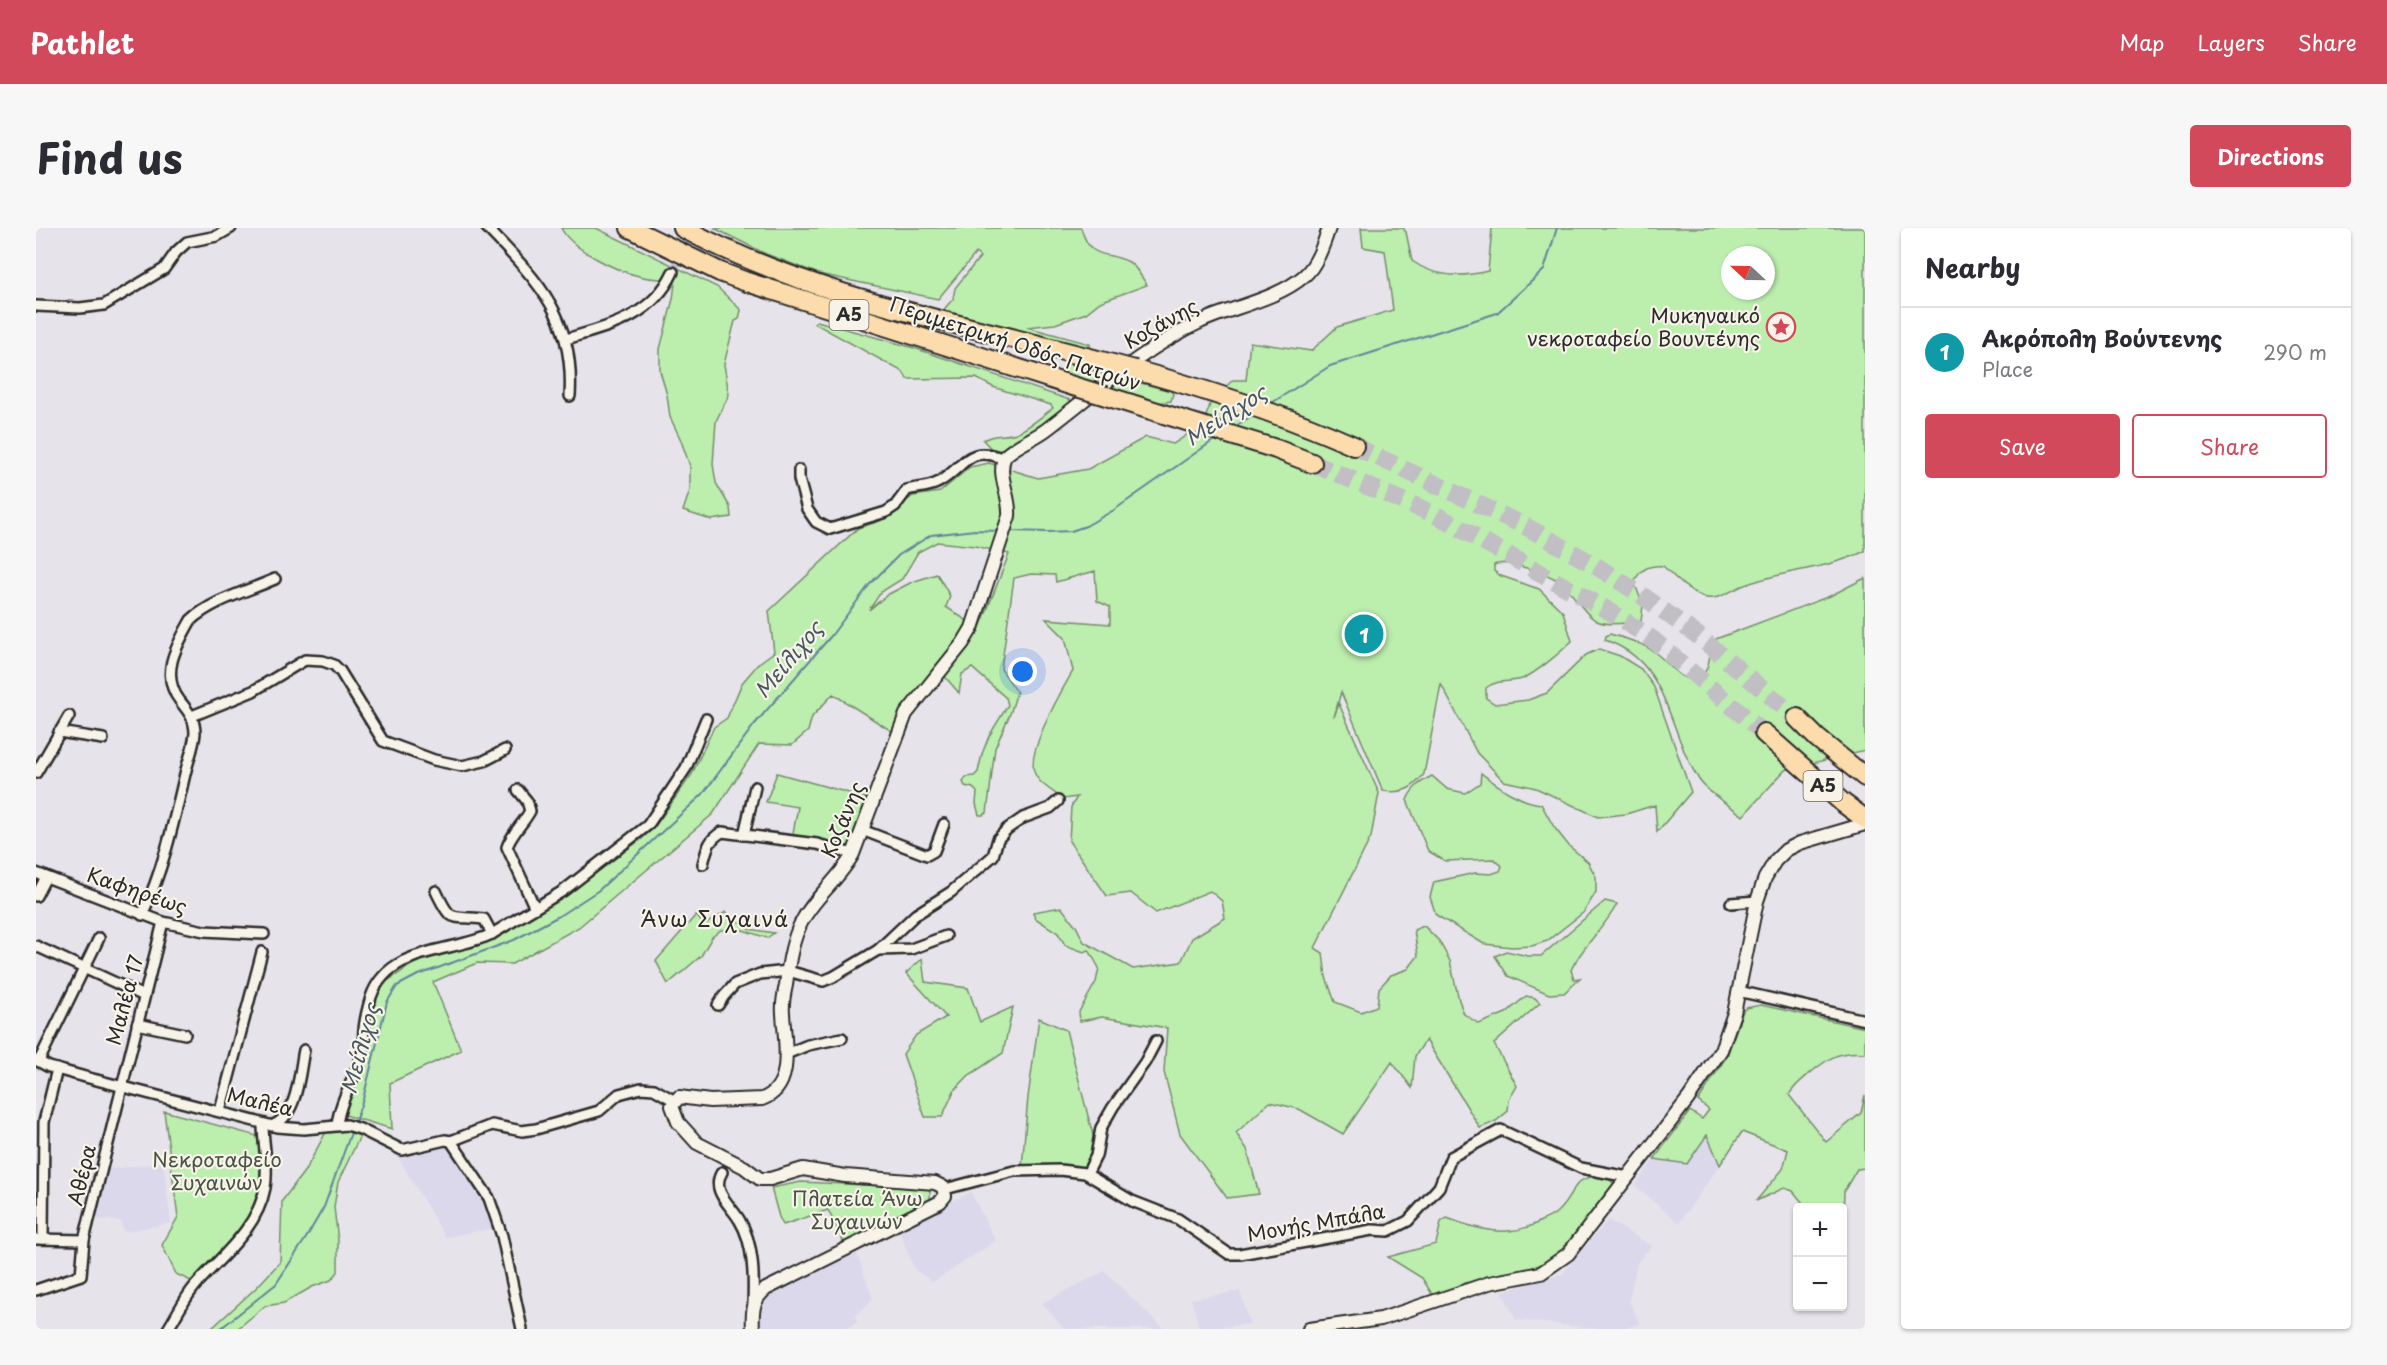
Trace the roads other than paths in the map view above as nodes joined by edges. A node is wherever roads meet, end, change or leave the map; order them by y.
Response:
1 (231, 228) edge
2 (487, 228) edge
3 (630, 228) edge
4 (683, 228) edge
5 (1329, 228) edge
6 (673, 272) tunnel mouth
7 (36, 306) edge
8 (566, 339) junction
9 (570, 396) dead end
10 (1354, 446) tunnel mouth
11 (1004, 459) junction
12 (1312, 463) tunnel mouth
13 (800, 470) dead end
14 (275, 579) dead end
15 (69, 716) dead end
16 (192, 716) junction
17 (706, 718) dead end
18 (1797, 718) tunnel mouth
19 (59, 732) junction
20 (1764, 733) tunnel mouth
21 (103, 739) dead end
22 (505, 750) dead end
23 (36, 773) edge
24 (1865, 777) edge
25 (755, 787) dead end
26 (518, 790) dead end
27 (1058, 801) dead end
28 (1865, 819) edge
29 (944, 824) dead end
30 (1865, 824) edge
31 (862, 830) junction
32 (744, 835) junction
33 (853, 854) junction
34 (703, 864) dead end
35 (36, 873) edge
36 (46, 877) junction
37 (436, 891) dead end
38 (36, 896) edge
39 (1757, 901) junction
40 (1731, 903) dead end
41 (535, 908) junction
42 (142, 915) junction
43 (163, 922) junction
44 (264, 934) dead end
45 (492, 934) junction
46 (946, 936) dead end
47 (99, 938) dead end
48 (36, 946) edge
49 (878, 950) junction
50 (262, 952) dead end
51 (85, 968) junction
52 (788, 971) junction
53 (1738, 991) junction
54 (144, 996) junction
55 (718, 1005) dead end
56 (1865, 1020) edge
57 (137, 1024) junction
58 (185, 1034) dead end
59 (842, 1038) dead end
60 (1156, 1041) dead end
61 (304, 1050) dead end
62 (786, 1054) junction
63 (38, 1060) edge
64 (57, 1069) junction
65 (121, 1087) junction
66 (675, 1101) junction
67 (220, 1111) junction
68 (40, 1121) edge
69 (267, 1125) junction
70 (337, 1125) junction
71 (451, 1141) junction
72 (722, 1172) dead end
73 (1087, 1174) junction
74 (1628, 1177) junction
75 (945, 1189) junction
76 (39, 1239) edge
77 (84, 1240) junction
78 (36, 1290) edge
79 (753, 1307) junction
80 (168, 1329) edge
81 (522, 1329) edge
82 (753, 1329) edge
83 (1309, 1329) edge

1 - 7 street
2 - 8 street
3 - 12 highway, Περιμετρική Οδός Πατρών / Α5, bridge
4 - 10 highway, Περιμετρική Οδός Πατρών / Α5, bridge
5 - 11 street, Κοζάνης
6 - 8 street
8 - 9 street
11 - 13 street
11 - 31 street, Κοζάνης
14 - 16 street
15 - 19 street
16 - 22 street
16 - 42 street
17 - 41 street
18 - 24 highway, Α5
19 - 21 street
19 - 23 street
20 - 28 highway, Α5
25 - 32 street
26 - 41 street
27 - 49 street
29 - 31 street
30 - 39 street
31 - 33 street, Κοζάνης
32 - 33 street
32 - 34 street
33 - 52 street, Κοζάνης
35 - 36 street, Καφηρέως
36 - 38 street
36 - 42 street, Καφηρέως
37 - 45 street
39 - 40 street
39 - 53 street
41 - 45 street
42 - 43 street, Καφηρέως
43 - 44 street, Καφηρέως
43 - 54 street, Μαλέα 17
45 - 70 street
46 - 49 street
47 - 51 street
48 - 51 street
49 - 52 street
50 - 67 street
51 - 54 street
51 - 63 street
52 - 55 street
52 - 62 street, Κοζάνης
53 - 56 street
53 - 74 street
54 - 57 street, Μαλέα 17
57 - 58 street
57 - 65 street, Μαλέα 17
59 - 62 street
60 - 73 street
61 - 69 street
62 - 66 street, Κοζάνης
63 - 64 street, Μαλέα
64 - 65 street, Μαλέα
64 - 68 street
65 - 67 street, Μαλέα
65 - 77 street, Αθέρα
66 - 71 street, Μαλέα
66 - 75 street
67 - 69 street, Μαλέα
68 - 76 street
69 - 70 street, Μαλέα
69 - 80 street
70 - 71 street, Μαλέα
71 - 81 street
72 - 79 street
73 - 74 street, Μονής Μπάλα
73 - 75 street, Μονής Μπάλα
74 - 83 street
75 - 79 street
76 - 77 street
77 - 78 street, Αθέρα
79 - 82 street

